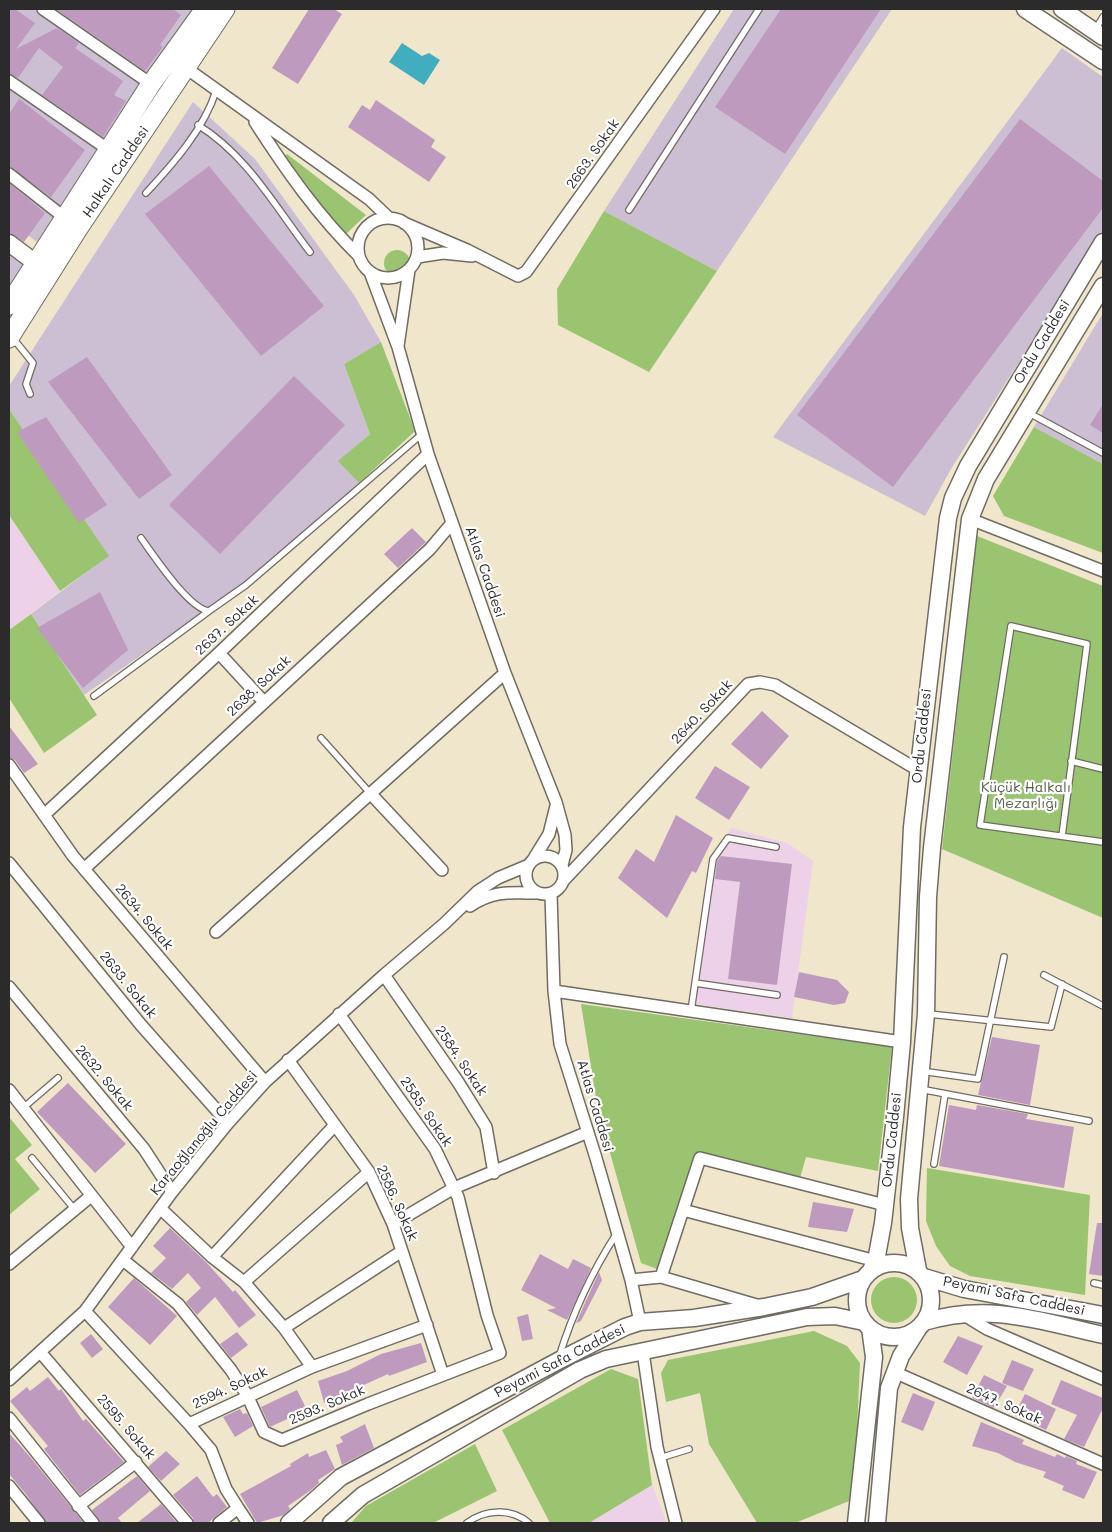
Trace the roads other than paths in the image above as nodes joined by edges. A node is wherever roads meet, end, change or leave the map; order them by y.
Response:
1 (43, 9) edge
2 (225, 9) edge
3 (714, 9) edge
4 (759, 9) edge
5 (1025, 9) edge
6 (1062, 9) edge
7 (202, 10) edge
8 (1103, 17) edge
9 (1099, 34) edge
10 (1103, 61) edge
11 (186, 68) junction
12 (9, 81) edge
13 (151, 84) junction
14 (216, 91) junction
15 (251, 116) junction
16 (198, 125) junction
17 (109, 150) junction
18 (9, 174) edge
19 (146, 193) dead end
20 (629, 210) dead end
21 (65, 218) junction
22 (389, 218) junction
23 (404, 223) junction
24 (1103, 242) edge
25 (9, 243) edge
26 (310, 252) dead end
27 (359, 256) junction
28 (417, 257) junction
29 (478, 257) junction
30 (37, 264) junction
31 (410, 270) junction
32 (370, 272) junction
33 (1103, 286) edge
34 (15, 288) edge
35 (9, 305) edge
36 (10, 337) edge
37 (398, 347) junction
38 (30, 394) dead end
39 (1027, 412) junction
40 (422, 434) junction
41 (1103, 453) edge
42 (428, 454) junction
43 (970, 519) junction
44 (452, 523) junction
45 (141, 538) dead end
46 (1103, 571) edge
47 (209, 611) junction
48 (219, 653) junction
49 (505, 673) junction
50 (94, 696) dead end
51 (264, 702) junction
52 (322, 738) dead end
53 (1072, 761) junction
54 (9, 765) edge
55 (1103, 769) edge
56 (918, 770) junction
57 (370, 793) junction
58 (556, 802) junction
59 (44, 815) junction
60 (1062, 836) junction
61 (1103, 842) edge
62 (776, 847) dead end
63 (9, 863) edge
64 (531, 863) junction
65 (562, 865) junction
66 (84, 869) junction
67 (442, 870) dead end
68 (564, 880) junction
69 (537, 893) junction
70 (551, 894) junction
71 (444, 924) junction
72 (216, 932) dead end
73 (1004, 957) dead end
74 (384, 974) junction
75 (1044, 975) dead end
76 (695, 983) junction
77 (1062, 984) junction
78 (9, 987) edge
79 (554, 991) junction
80 (777, 995) dead end
81 (1103, 1006) edge
82 (691, 1011) junction
83 (339, 1014) junction
84 (926, 1014) junction
85 (990, 1021) junction
86 (902, 1042) junction
87 (288, 1060) junction
88 (921, 1071) junction
89 (58, 1078) dead end
90 (265, 1082) junction
91 (920, 1089) junction
92 (9, 1090) edge
93 (945, 1094) junction
94 (23, 1108) junction
95 (1089, 1121) dead end
96 (228, 1123) junction
97 (335, 1125) junction
98 (588, 1132) junction
99 (32, 1158) dead end
100 (934, 1164) dead end
101 (369, 1172) junction
102 (494, 1173) junction
103 (454, 1188) junction
104 (172, 1192) junction
105 (92, 1196) junction
106 (885, 1205) junction
107 (160, 1208) junction
108 (75, 1210) junction
109 (683, 1210) junction
110 (393, 1224) junction
111 (617, 1233) junction
112 (132, 1247) junction
113 (402, 1251) junction
114 (212, 1257) junction
115 (123, 1260) junction
116 (9, 1264) edge
117 (870, 1270) junction
118 (921, 1274) junction
119 (661, 1277) junction
120 (630, 1280) junction
121 (244, 1282) junction
122 (1094, 1283) dead end
123 (1103, 1285) edge
124 (764, 1307) junction
125 (85, 1311) junction
126 (961, 1312) junction
127 (1103, 1315) edge
128 (641, 1323) junction
129 (867, 1325) junction
130 (921, 1325) junction
131 (427, 1326) junction
132 (284, 1328) junction
133 (1103, 1335) edge
134 (648, 1351) junction
135 (41, 1353) junction
136 (500, 1353) joint
137 (558, 1360) junction
138 (312, 1367) junction
139 (894, 1372) junction
140 (443, 1375) junction
141 (1103, 1379) edge
142 (9, 1380) edge
143 (247, 1395) junction
144 (9, 1418) edge
145 (189, 1424) junction
146 (689, 1449) dead end
147 (660, 1458) junction
148 (136, 1462) junction
149 (1103, 1464) edge
150 (9, 1486) edge
151 (78, 1506) junction
152 (238, 1508) junction
153 (477, 1520) edge
154 (39, 1523) edge
155 (93, 1523) edge
156 (187, 1523) edge
157 (219, 1523) edge
158 (248, 1523) edge
159 (289, 1523) edge
160 (331, 1523) edge
161 (468, 1523) edge
162 (529, 1523) edge
163 (676, 1523) edge
164 (856, 1523) edge
165 (877, 1523) edge

1 - 13 street
2 - 11 main road, Halkalı Caddesi
3 - 29 street, 2663. Sokak
4 - 20 lane
5 - 10 main road
6 - 9 main road
7 - 13 main road, Halkalı Caddesi
8 - 9 lane
11 - 14 street
11 - 36 main road, Halkalı Caddesi
12 - 17 street
13 - 17 main road, Halkalı Caddesi
14 - 15 street
14 - 16 lane
15 - 22 street
15 - 27 street
16 - 19 lane
16 - 26 lane
17 - 21 main road, Halkalı Caddesi
18 - 21 street
21 - 30 main road, Halkalı Caddesi
22 - 23 street
22 - 27 street
23 - 28 street
23 - 29 street
24 - 56 main road, Ordu Caddesi
25 - 30 main road
27 - 32 street
28 - 29 street
28 - 31 street
30 - 34 main road, Halkalı Caddesi
31 - 32 street
31 - 37 street, Atlas Caddesi
32 - 37 street, Atlas Caddesi
33 - 39 main road, Ordu Caddesi
34 - 35 main road, Halkalı Caddesi
36 - 38 lane
37 - 40 street, Atlas Caddesi
39 - 41 lane
39 - 43 main road, Ordu Caddesi
40 - 42 street, Atlas Caddesi
40 - 47 lane
42 - 44 street, Atlas Caddesi
42 - 48 street, 2637. Sokak
43 - 46 street
43 - 84 main road, Ordu Caddesi
44 - 49 street, Atlas Caddesi
44 - 51 street, 2638. Sokak
45 - 47 lane
47 - 50 lane
48 - 51 street
48 - 59 street, 2637. Sokak
49 - 57 street
49 - 58 street, Atlas Caddesi
51 - 66 street, 2638. Sokak
52 - 57 lane
53 - 55 lane
53 - 60 lane
53 - 60 lane
54 - 59 street, 2634. Sokak
56 - 68 street, 2640. Sokak
56 - 86 main road, Ordu Caddesi
57 - 67 street
57 - 72 street
58 - 64 street
58 - 65 street, Atlas Caddesi
59 - 66 street, 2634. Sokak
60 - 61 lane
62 - 76 lane
63 - 96 street, 2633. Sokak
64 - 65 street
64 - 69 street
64 - 71 street
65 - 68 street
66 - 90 street, 2634. Sokak
68 - 70 street
69 - 70 street
69 - 71 street
70 - 79 street, Atlas Caddesi
71 - 74 street, Karaoğlanoğlu Caddesi
73 - 85 lane
74 - 83 street, Karaoğlanoğlu Caddesi
74 - 102 street, 2584. Sokak
75 - 77 lane
76 - 80 lane
76 - 82 lane
77 - 81 lane
77 - 85 lane
78 - 104 street, 2632. Sokak
79 - 82 street
79 - 98 street, Atlas Caddesi
82 - 86 street
83 - 87 street, Karaoğlanoğlu Caddesi
83 - 103 street, 2585. Sokak
84 - 85 lane
84 - 88 main road, Ordu Caddesi
85 - 88 lane
86 - 106 main road, Ordu Caddesi
87 - 90 street, Karaoğlanoğlu Caddesi
87 - 97 street, 2586. Sokak
88 - 91 main road, Ordu Caddesi
89 - 94 lane
90 - 96 street, Karaoğlanoğlu Caddesi
91 - 93 lane
91 - 118 main road, Ordu Caddesi
92 - 94 street
93 - 95 lane
93 - 100 lane
94 - 105 street
96 - 104 street, Karaoğlanoğlu Caddesi
97 - 101 street, 2586. Sokak
97 - 114 street
98 - 102 street
98 - 111 street, Atlas Caddesi
99 - 108 lane
101 - 110 street, 2586. Sokak
101 - 121 street
102 - 103 street
103 - 110 street
103 - 136 street, 2585. Sokak
104 - 107 street, Karaoğlanoğlu Caddesi
105 - 108 street
105 - 112 street
106 - 109 street
106 - 117 main road, Ordu Caddesi
107 - 112 street, Karaoğlanoğlu Caddesi
107 - 114 street
108 - 116 street
109 - 117 street
109 - 119 street
110 - 113 street, 2586. Sokak
111 - 120 street, Atlas Caddesi
111 - 137 lane
112 - 115 street, Karaoğlanoğlu Caddesi
113 - 131 street, 2586. Sokak
113 - 132 street
114 - 121 street
115 - 125 street, Karaoğlanoğlu Caddesi
115 - 143 street, 2593. Sokak
117 - 118 main road
117 - 124 main road, Peyami Safa Caddesi
117 - 129 main road
118 - 127 main road, Peyami Safa Caddesi
118 - 130 main road
119 - 120 street
119 - 124 street
120 - 128 street, Atlas Caddesi
121 - 132 street
122 - 123 lane
124 - 128 main road, Peyami Safa Caddesi
125 - 135 street, Karaoğlanoğlu Caddesi
125 - 145 street, 2594. Sokak
126 - 130 main road, Peyami Safa Caddesi
126 - 133 main road, Peyami Safa Caddesi
126 - 141 street
128 - 134 main road
128 - 137 main road, Peyami Safa Caddesi
129 - 130 main road
129 - 134 main road, Peyami Safa Caddesi
129 - 164 main road
130 - 139 main road
131 - 138 street, 2594. Sokak
131 - 140 street, 2586. Sokak
132 - 138 street
134 - 147 street
134 - 160 main road, Peyami Safa Caddesi
135 - 142 street, Karaoğlanoğlu Caddesi
135 - 148 street, 2595. Sokak
136 - 140 street, 2593. Sokak
137 - 159 main road, Peyami Safa Caddesi
138 - 143 street, 2594. Sokak
139 - 149 street, 2647. Sokak
139 - 165 main road
140 - 143 street, 2593. Sokak
143 - 145 street, 2594. Sokak
144 - 151 street
145 - 152 street
146 - 147 lane
147 - 163 street
148 - 151 street
148 - 156 street, 2595. Sokak
150 - 154 street
151 - 155 street
152 - 157 street
152 - 158 street
153 - 161 lane
153 - 162 lane

